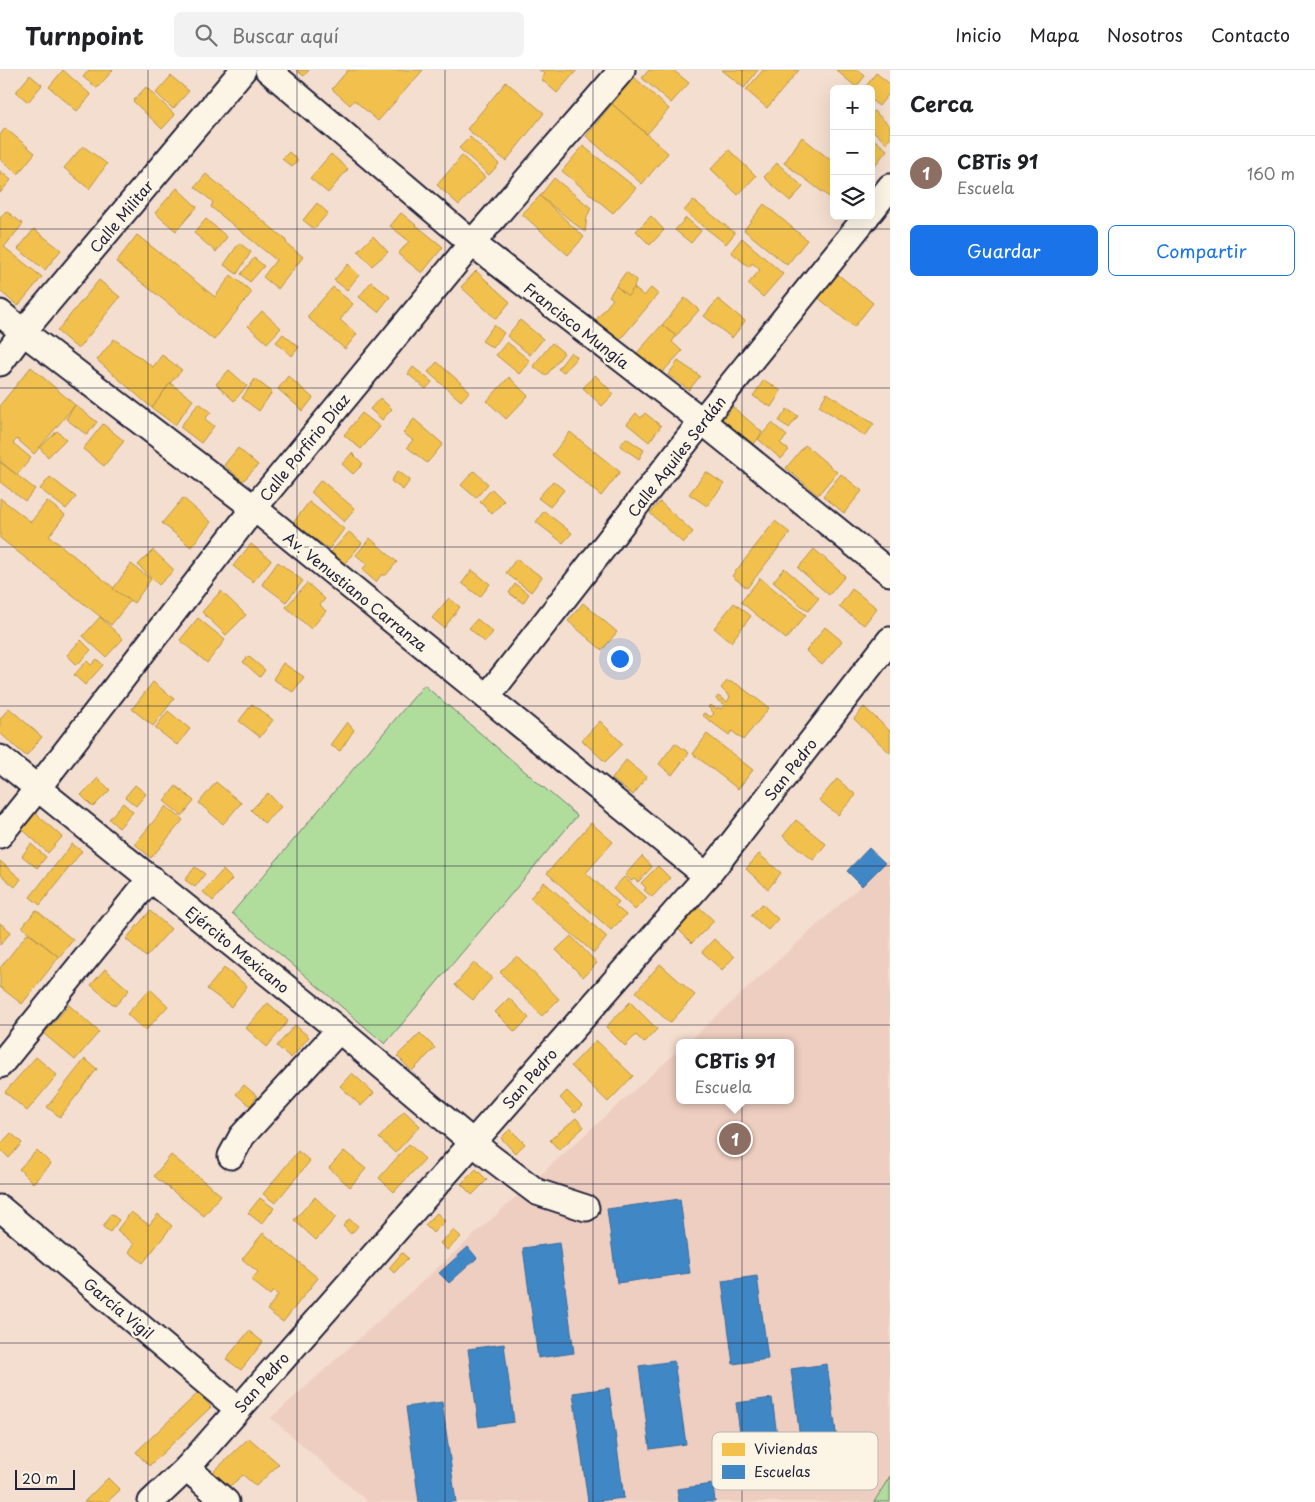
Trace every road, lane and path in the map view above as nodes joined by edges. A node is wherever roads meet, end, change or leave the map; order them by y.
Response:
1 (243, 70) edge
2 (268, 70) edge
3 (622, 70) edge
4 (890, 187) edge
5 (875, 206) edge
6 (864, 220) edge
7 (472, 243) junction
8 (0, 313) edge
9 (23, 332) junction
10 (0, 363) edge
11 (702, 421) junction
12 (254, 508) junction
13 (890, 574) edge
14 (890, 640) edge
15 (487, 697) junction
16 (0, 758) edge
17 (37, 789) junction
18 (0, 835) edge
19 (707, 876) junction
20 (151, 878) junction
21 (339, 1030) junction
22 (0, 1065) edge
23 (472, 1143) junction
24 (231, 1156) dead end
25 (0, 1208) edge
26 (586, 1208) dead end
27 (238, 1409) junction
28 (187, 1468) junction
29 (150, 1502) edge
30 (226, 1502) edge

1 - 9 street, Calle Militar
2 - 7 street, Francisco Mungía
3 - 7 street, Calle Porfirio Díaz
4 - 5 street
6 - 11 street, Calle Aquiles Serdán
7 - 11 street, Francisco Mungía
7 - 12 street, Calle Porfirio Díaz
8 - 9 street, Av. Venustiano Carranza
9 - 10 street, Calle Militar
9 - 12 street, Av. Venustiano Carranza
11 - 13 street, Francisco Mungía
11 - 15 street, Calle Aquiles Serdán
12 - 15 street, Av. Venustiano Carranza
12 - 17 street, Calle Porfirio Díaz
14 - 19 street, San Pedro
15 - 19 street, Av. Venustiano Carranza
16 - 17 street, Ejército Mexicano
17 - 18 street, Calle Porfirio Díaz
17 - 20 street, Ejército Mexicano
19 - 23 street, San Pedro
20 - 21 street, Ejército Mexicano
20 - 22 street
21 - 23 street, Ejército Mexicano
21 - 24 street
23 - 26 street, Ejército Mexicano
23 - 27 street, San Pedro
25 - 27 street, García Vigil
27 - 28 street, San Pedro
28 - 29 street, San Pedro
28 - 30 street

